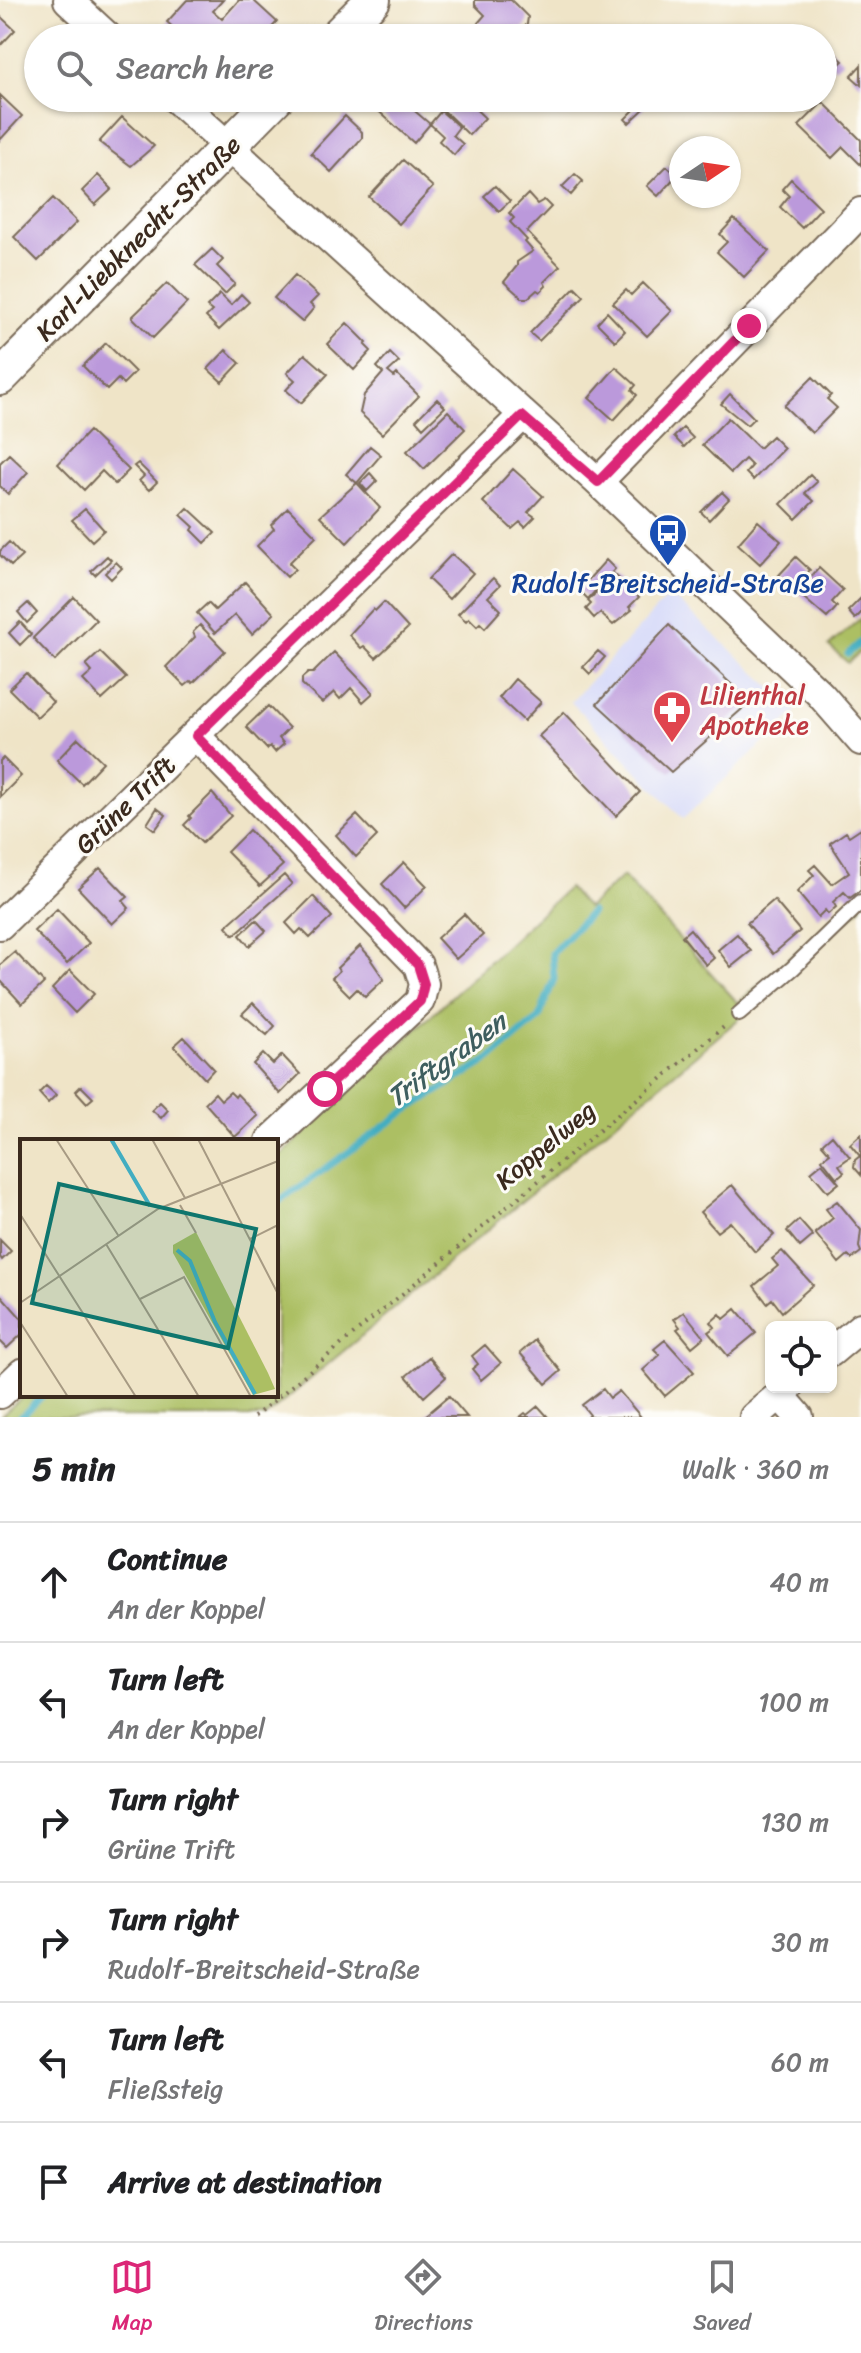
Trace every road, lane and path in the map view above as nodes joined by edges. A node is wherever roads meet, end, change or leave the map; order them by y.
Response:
1 (68, 0) edge
2 (373, 0) edge
3 (94, 24) edge
4 (349, 24) edge
5 (190, 112) edge
6 (263, 112) edge
7 (229, 147) junction
8 (861, 212) edge
9 (0, 378) edge
10 (522, 416) junction
11 (598, 482) junction
12 (196, 736) junction
13 (861, 741) edge
14 (861, 902) edge
15 (0, 925) edge
16 (739, 1014) joint
17 (272, 1139) edge
18 (861, 1327) edge
19 (837, 1347) edge
20 (20, 1375) edge
21 (783, 1393) edge
22 (786, 1393) edge
23 (0, 1394) edge
24 (254, 1417) edge
25 (754, 1417) edge
26 (799, 1417) edge

1 - 3 street
2 - 4 street
5 - 7 street
6 - 7 street, Karl-Liebknecht-Straße
7 - 9 street, Karl-Liebknecht-Straße
7 - 10 street
8 - 11 street
10 - 11 street
10 - 12 street, Grüne Trift
11 - 13 street
12 - 15 street, Grüne Trift
12 - 17 street
14 - 16 lane
16 - 24 path, Koppelweg
18 - 19 street
20 - 23 street
21 - 25 street
22 - 26 street

